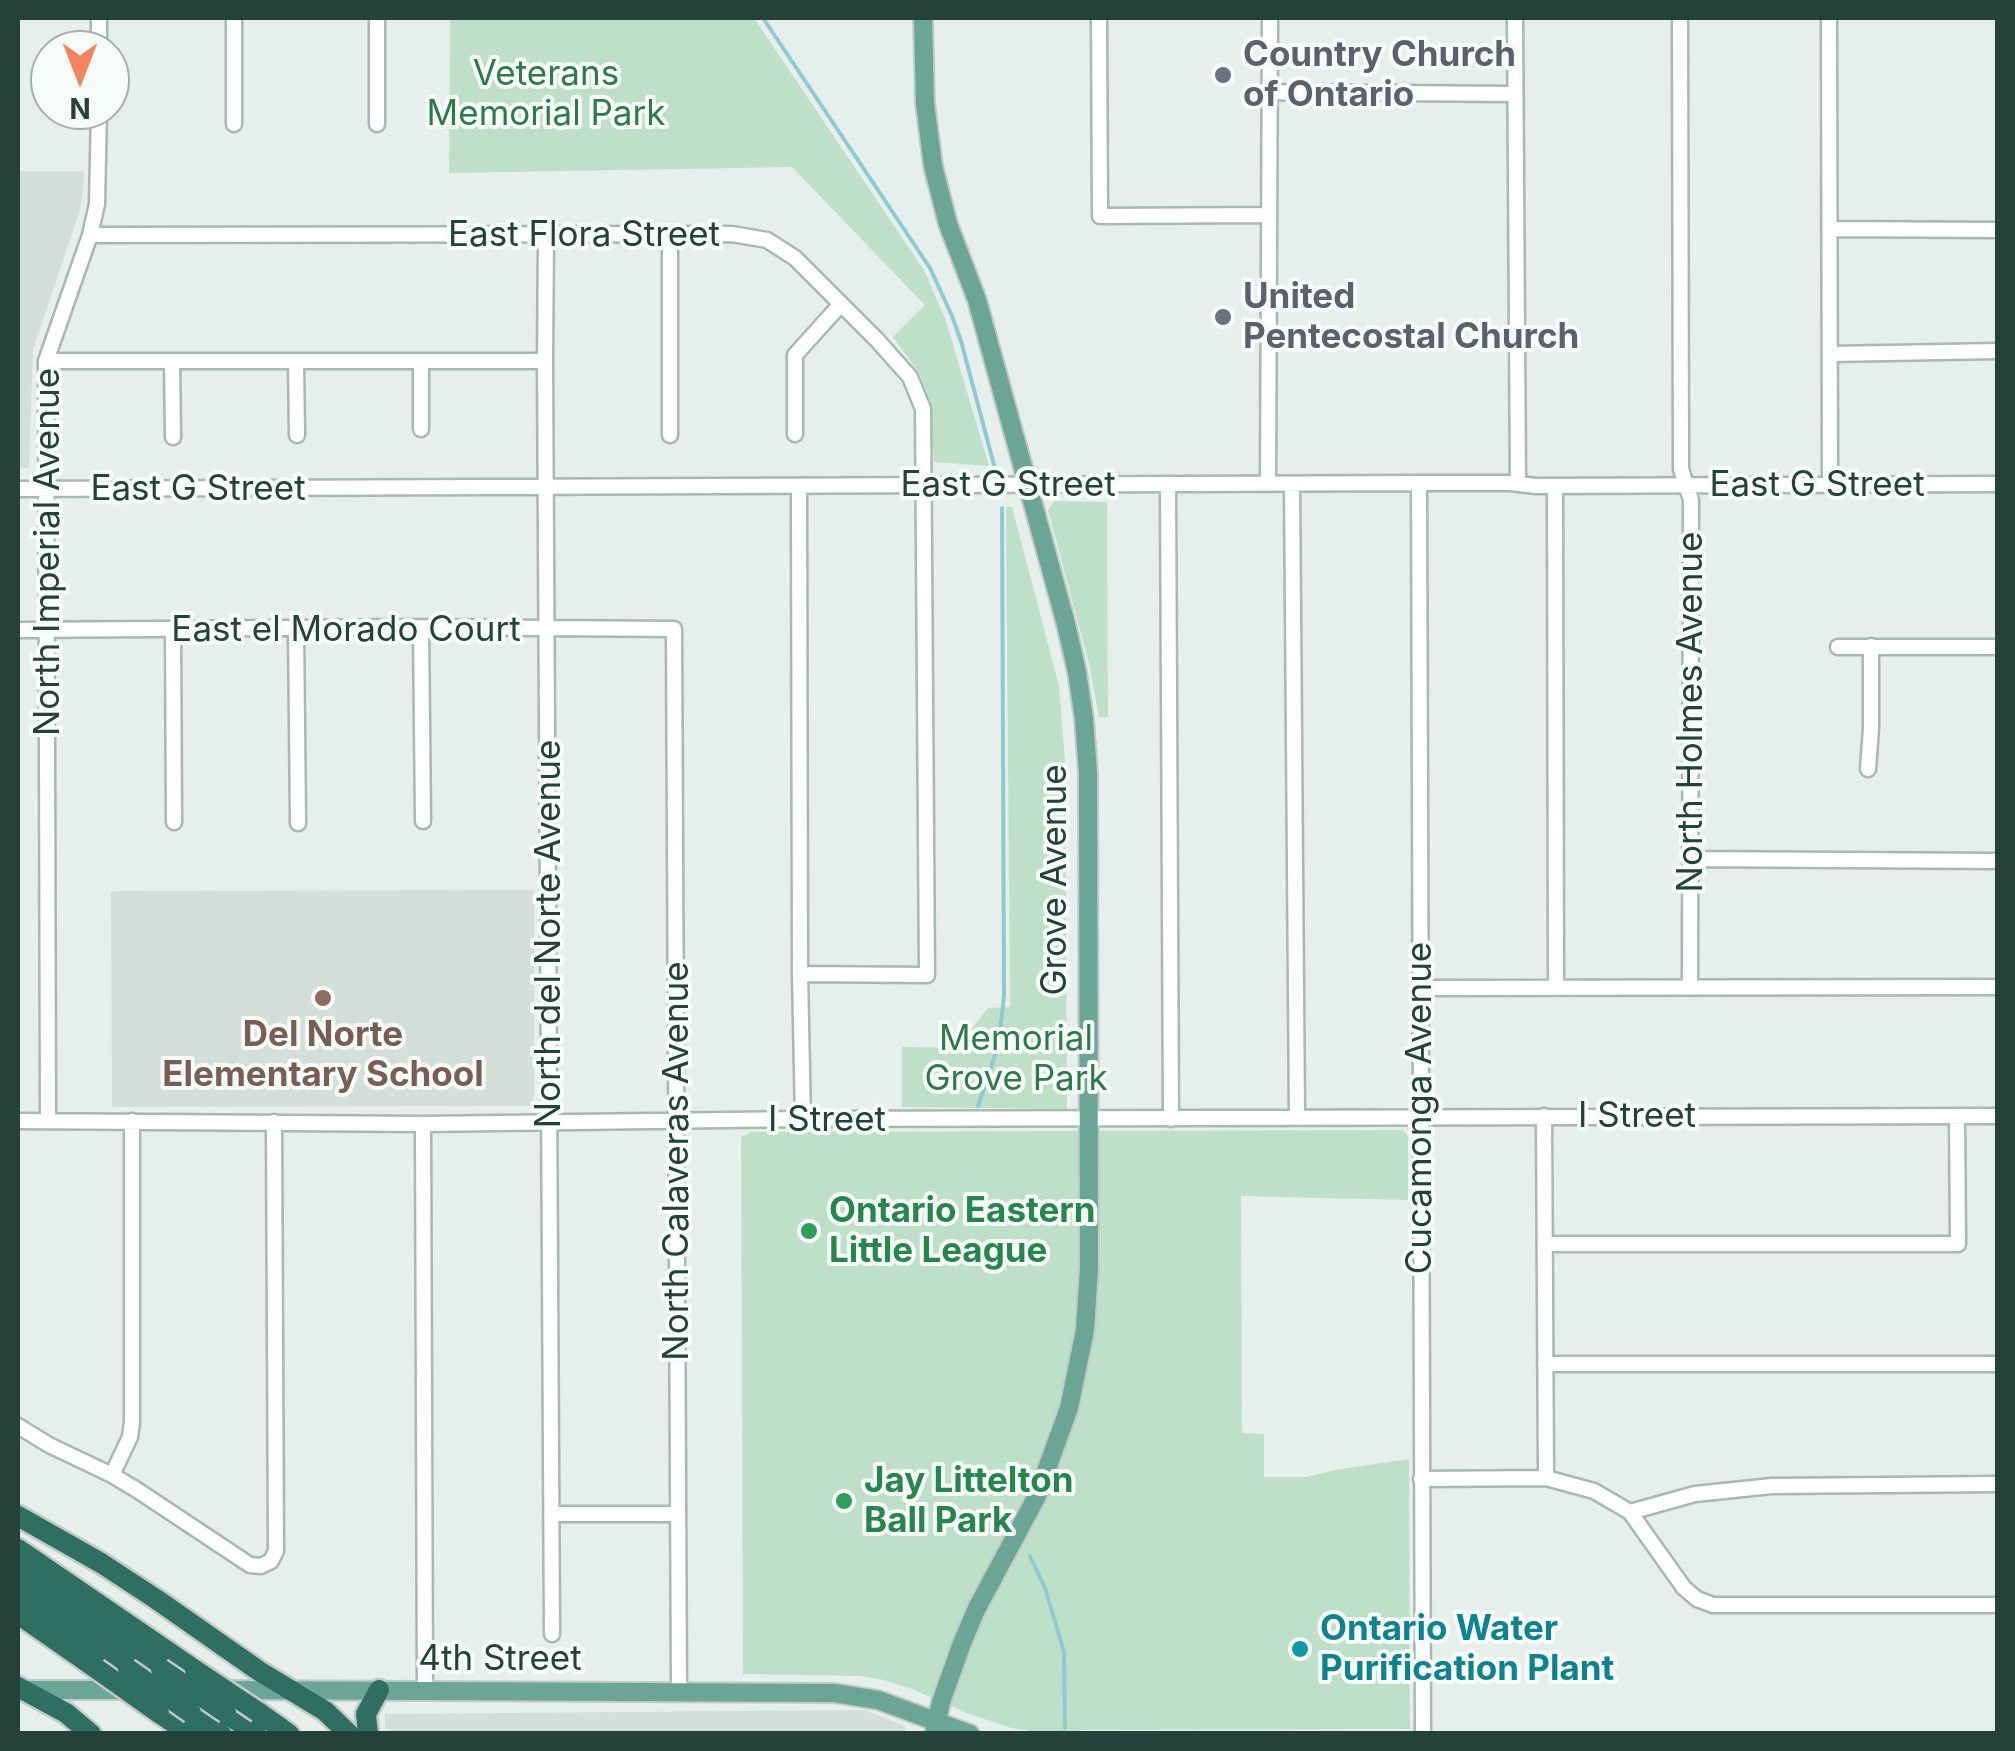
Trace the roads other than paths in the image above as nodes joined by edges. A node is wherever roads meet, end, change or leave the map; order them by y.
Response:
1 (234, 18) edge
2 (377, 18) edge
3 (924, 18) edge
4 (1099, 18) edge
5 (1270, 18) edge
6 (1515, 18) edge
7 (1680, 18) edge
8 (1829, 18) edge
9 (1269, 92) junction
10 (1515, 94) junction
11 (234, 124) dead end
12 (377, 124) dead end
13 (99, 130) edge
14 (1268, 215) junction
15 (1830, 229) junction
16 (1998, 230) edge
17 (90, 234) junction
18 (546, 234) junction
19 (670, 234) junction
20 (841, 304) junction
21 (1998, 352) edge
22 (1830, 354) junction
23 (545, 360) junction
24 (172, 361) junction
25 (296, 361) junction
26 (421, 361) junction
27 (46, 362) junction
28 (421, 429) dead end
29 (795, 434) dead end
30 (297, 435) dead end
31 (670, 435) dead end
32 (173, 438) dead end
33 (1168, 484) junction
34 (1268, 484) junction
35 (1292, 484) junction
36 (1420, 484) junction
37 (1518, 484) junction
38 (1830, 484) junction
39 (1998, 484) edge
40 (1028, 485) junction
41 (1686, 485) junction
42 (924, 486) junction
43 (1554, 486) junction
44 (799, 487) junction
45 (546, 488) junction
46 (18, 489) edge
47 (46, 489) junction
48 (296, 628) junction
49 (421, 628) junction
50 (18, 630) edge
51 (46, 630) junction
52 (173, 630) junction
53 (547, 630) junction
54 (674, 630) joint
55 (1871, 646) junction
56 (1838, 647) dead end
57 (1998, 647) edge
58 (1868, 770) dead end
59 (423, 821) dead end
60 (174, 822) dead end
61 (298, 823) dead end
62 (1690, 859) junction
63 (1998, 861) edge
64 (800, 974) junction
65 (1998, 987) edge
66 (1420, 988) junction
67 (1556, 988) junction
68 (1690, 988) junction
69 (1544, 1116) junction
70 (1957, 1116) junction
71 (1998, 1116) edge
72 (1420, 1117) junction
73 (1297, 1118) junction
74 (803, 1119) junction
75 (1172, 1119) junction
76 (1088, 1120) junction
77 (18, 1121) edge
78 (48, 1121) junction
79 (132, 1121) junction
80 (274, 1122) junction
81 (550, 1122) junction
82 (677, 1122) junction
83 (423, 1124) junction
84 (1544, 1244) junction
85 (1545, 1364) junction
86 (1998, 1364) edge
87 (18, 1426) edge
88 (112, 1475) junction
89 (1421, 1478) junction
90 (1546, 1478) junction
91 (1998, 1484) edge
92 (1630, 1512) junction
93 (551, 1514) junction
94 (677, 1514) junction
95 (18, 1516) edge
96 (18, 1549) edge
97 (18, 1570) edge
98 (18, 1592) edge
99 (1998, 1606) edge
100 (18, 1614) edge
101 (552, 1634) dead end
102 (19, 1689) edge
103 (291, 1689) junction
104 (379, 1690) junction
105 (425, 1691) junction
106 (679, 1692) junction
107 (190, 1723) edge
108 (224, 1723) edge
109 (257, 1723) edge
110 (936, 1727) edge
111 (91, 1734) edge
112 (289, 1734) edge
113 (349, 1734) edge
114 (368, 1734) edge
115 (970, 1734) edge
116 (1423, 1734) edge

1 - 11 street
2 - 12 street
3 - 40 main road, Grove Avenue
4 - 14 street
5 - 9 street
6 - 10 street
7 - 41 street, North Holmes Avenue
8 - 15 street
9 - 10 street
9 - 14 street
10 - 37 street
13 - 17 street, North Imperial Avenue
14 - 34 street
15 - 16 street
15 - 22 street
17 - 18 street, East Flora Street
17 - 27 street, North Imperial Avenue
18 - 19 street, East Flora Street
18 - 23 street, North del Norte Avenue
19 - 20 street, East Flora Street
19 - 31 street
20 - 29 street
20 - 42 street, East Flora Street
21 - 22 street
22 - 38 street
23 - 26 street
23 - 45 street, North del Norte Avenue
24 - 25 street
24 - 27 street
24 - 32 street
25 - 26 street
25 - 30 street
26 - 28 street
27 - 47 street, North Imperial Avenue
33 - 34 street, East G Street
33 - 40 street, East G Street
33 - 75 street
34 - 35 street, East G Street
35 - 36 street, East G Street
35 - 73 street
36 - 37 street, East G Street
36 - 66 street, Cucamonga Avenue
37 - 43 street, East G Street
38 - 39 street, East G Street
38 - 41 street, East G Street
40 - 42 street, East G Street
40 - 76 main road, Grove Avenue
41 - 43 street, East G Street
41 - 62 street, North Holmes Avenue
42 - 44 street, East G Street
42 - 64 street, East Flora Street
43 - 67 street
44 - 45 street, East G Street
44 - 64 street
45 - 47 street, East G Street
45 - 53 street, North del Norte Avenue
46 - 47 street, East G Street
47 - 51 street, North Imperial Avenue
48 - 49 street, East el Morado Court
48 - 52 street, East el Morado Court
48 - 61 street
49 - 53 street, East el Morado Court
49 - 59 street
50 - 51 street, East el Morado Court
51 - 52 street, East el Morado Court
51 - 78 street, North Imperial Avenue
52 - 60 street
53 - 54 street, East el Morado Court
53 - 81 street, North del Norte Avenue
54 - 82 street, North Calaveras Avenue
55 - 56 street
55 - 57 street
55 - 58 street
62 - 63 street
62 - 68 street, North Holmes Avenue
64 - 74 street
65 - 68 street
66 - 67 street
66 - 72 street, Cucamonga Avenue
67 - 68 street
69 - 70 street, I Street
69 - 72 street, I Street
69 - 84 street
70 - 71 street, I Street
70 - 84 street
72 - 73 street, I Street
72 - 89 street, Cucamonga Avenue
73 - 75 street, I Street
74 - 76 street, I Street
74 - 82 street, I Street
75 - 76 street, I Street
76 - 110 main road, Grove Avenue
77 - 78 street, I Street
78 - 79 street, I Street
79 - 80 street, I Street
79 - 88 street
80 - 83 street, I Street
80 - 88 street
81 - 82 street, I Street
81 - 83 street, I Street
81 - 93 street, North del Norte Avenue
82 - 94 street, North Calaveras Avenue
83 - 105 street
84 - 85 street
85 - 86 street
85 - 90 street
87 - 88 street
89 - 90 street
89 - 116 street, Cucamonga Avenue
90 - 92 street
91 - 92 street
92 - 99 street
93 - 94 street
93 - 101 street, North del Norte Avenue
94 - 106 street, North Calaveras Avenue
95 - 103 highway
96 - 109 highway, bridge
97 - 108 highway, bridge
98 - 107 highway, bridge
100 - 107 highway, bridge
102 - 103 main road, 4th Street
102 - 111 highway
103 - 104 main road, 4th Street
103 - 113 highway
104 - 105 main road, 4th Street
104 - 114 highway
105 - 106 main road, 4th Street
106 - 110 main road, 4th Street
107 - 108 highway
108 - 109 highway
109 - 112 highway
110 - 115 main road, 4th Street

